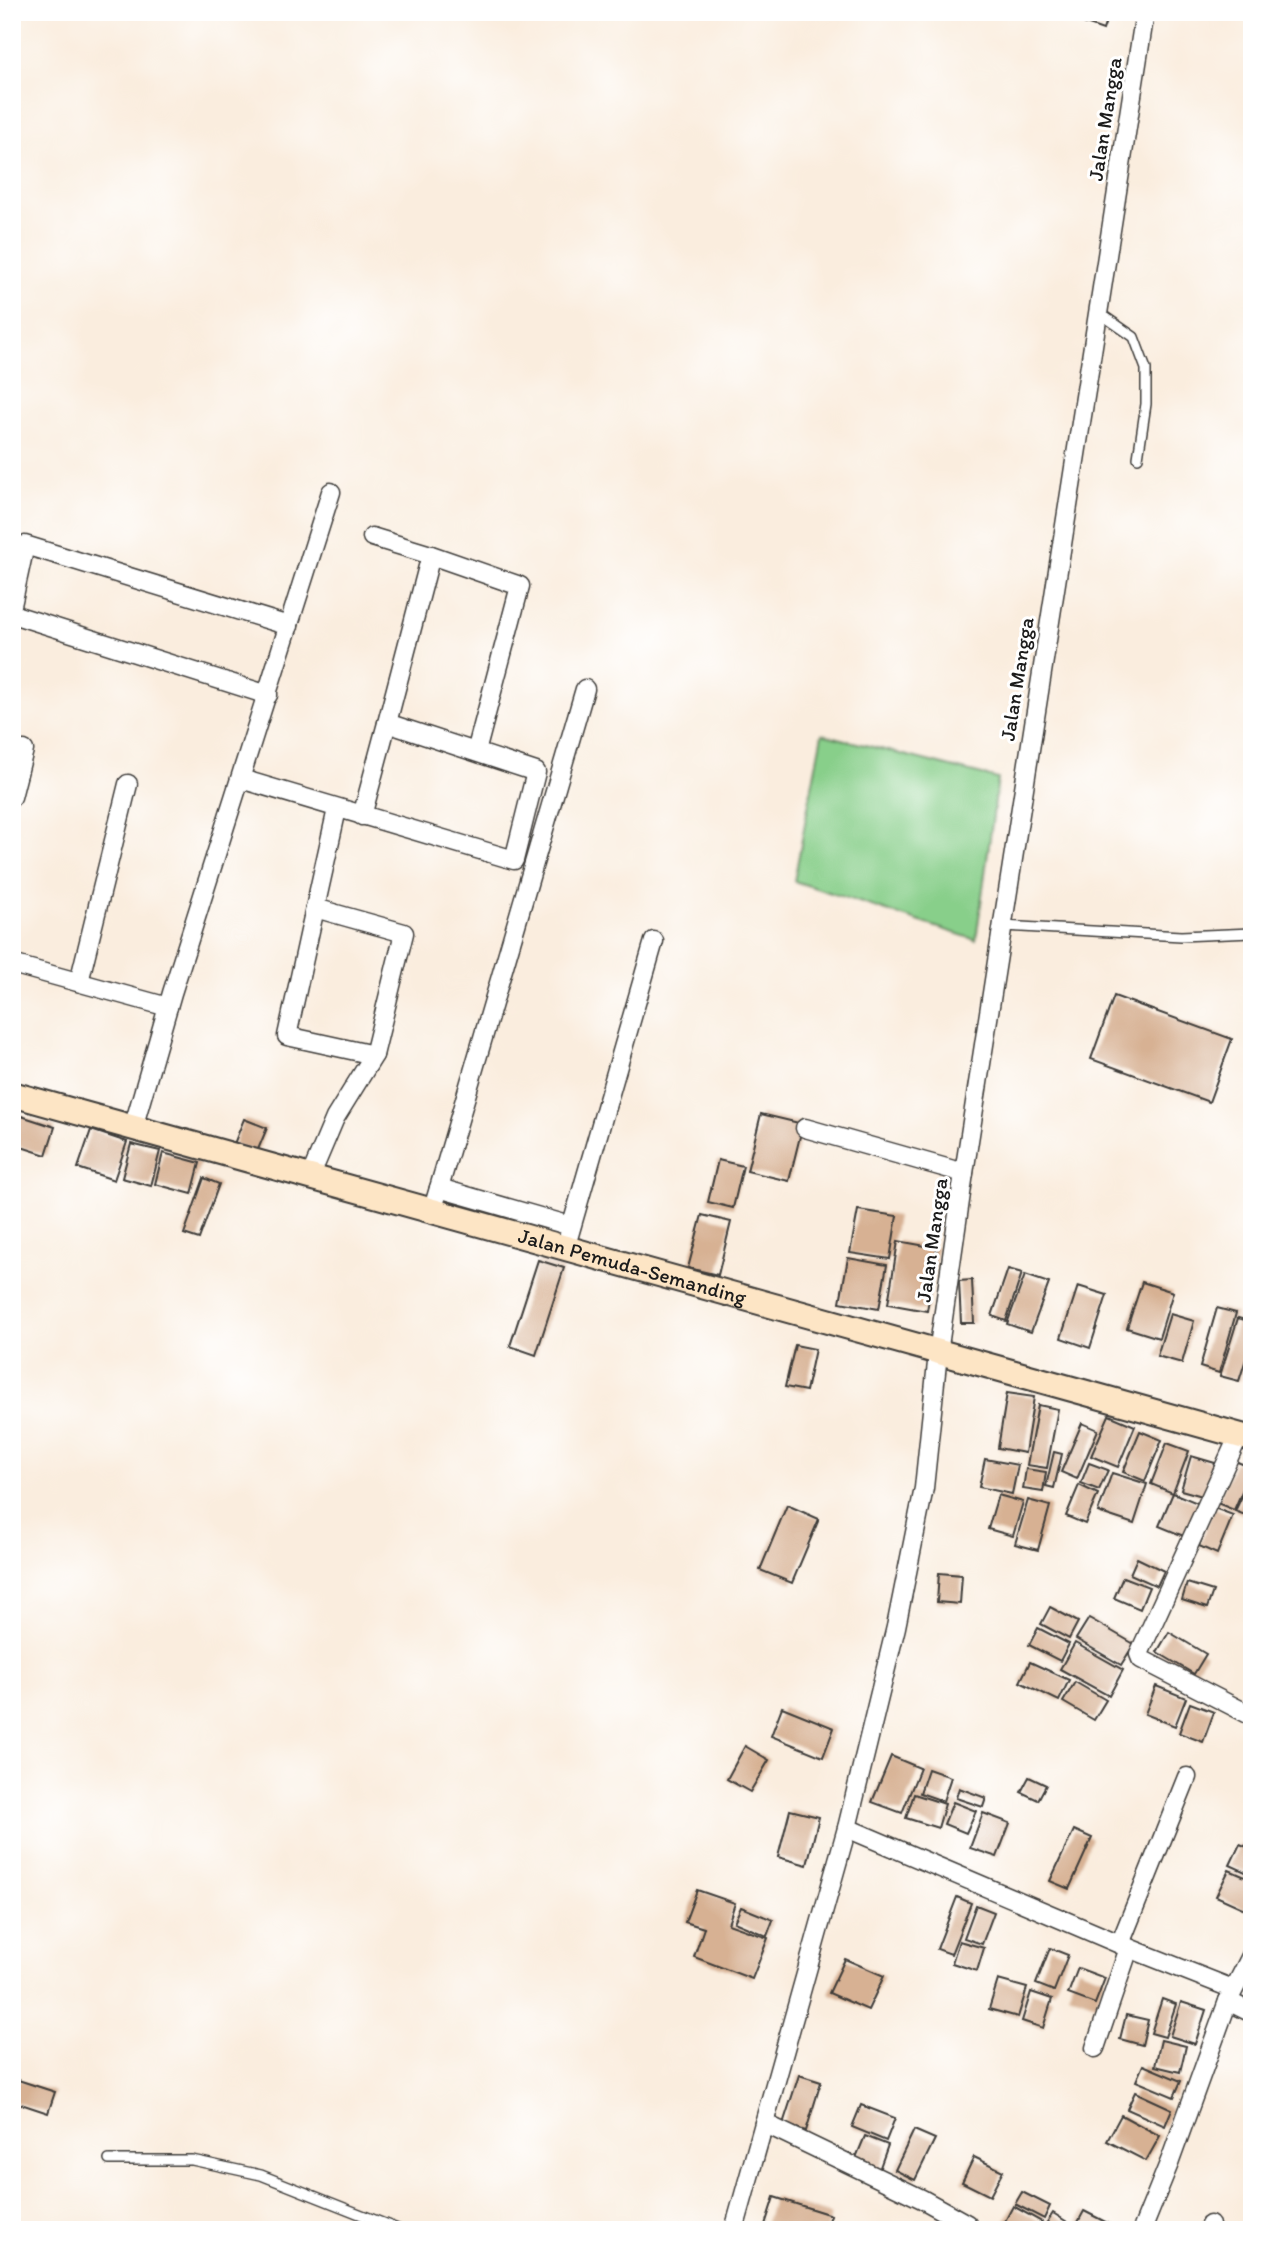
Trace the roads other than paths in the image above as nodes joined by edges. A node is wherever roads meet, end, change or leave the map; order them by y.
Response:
1 (1145, 12) edge
2 (1098, 312) junction
3 (1138, 458) dead end
4 (331, 492) dead end
5 (372, 537) dead end
6 (432, 555) junction
7 (12, 605) edge
8 (12, 614) edge
9 (289, 625) junction
10 (585, 689) dead end
11 (268, 695) junction
12 (387, 723) junction
13 (24, 750) dead end
14 (476, 752) junction
15 (241, 779) junction
16 (128, 784) dead end
17 (12, 797) edge
18 (337, 809) junction
19 (362, 816) junction
20 (315, 908) junction
21 (1002, 926) junction
22 (1252, 933) edge
23 (654, 942) dead end
24 (12, 964) edge
25 (79, 982) junction
26 (168, 1007) junction
27 (374, 1055) junction
28 (12, 1094) edge
29 (133, 1128) junction
30 (805, 1128) dead end
31 (964, 1173) junction
32 (310, 1177) junction
33 (436, 1200) junction
34 (568, 1238) junction
35 (938, 1353) junction
36 (1245, 1437) edge
37 (1252, 1716) edge
38 (1187, 1777) dead end
39 (847, 1828) junction
40 (1124, 1946) junction
41 (1252, 1954) edge
42 (1230, 1995) junction
43 (1252, 2013) edge
44 (1095, 2048) dead end
45 (764, 2123) junction
46 (109, 2161) dead end
47 (400, 2230) edge
48 (734, 2230) edge
49 (971, 2230) edge
50 (1142, 2230) edge

1 - 2 street, Jalan Mangga
2 - 3 lane
2 - 21 street, Jalan Mangga
4 - 9 street
5 - 6 street
6 - 12 street
6 - 14 street
7 - 9 street
8 - 11 street
9 - 11 street
10 - 33 street
11 - 15 street
12 - 14 street
12 - 19 street
13 - 17 street
14 - 19 street
15 - 18 street
15 - 26 street
16 - 25 street
18 - 19 street
18 - 20 street
20 - 27 street
20 - 27 street
21 - 22 lane
21 - 31 street, Jalan Mangga
23 - 34 street
24 - 25 street
25 - 26 street
26 - 29 street
27 - 32 street
28 - 29 main road, Jalan Pemuda-Semanding
29 - 32 main road, Jalan Pemuda-Semanding
30 - 31 street
31 - 35 street, Jalan Mangga
32 - 33 main road, Jalan Pemuda-Semanding
33 - 34 main road, Jalan Pemuda-Semanding
34 - 35 main road, Jalan Pemuda-Semanding
35 - 36 main road, Jalan Pemuda-Semanding
35 - 39 street, Jalan Mangga
36 - 37 street
38 - 40 street
39 - 40 street
39 - 45 street, Jalan Mangga
40 - 42 street
40 - 44 street
41 - 42 street
42 - 43 street
42 - 50 street
45 - 48 street, Jalan Mangga
45 - 49 street
46 - 47 lane

